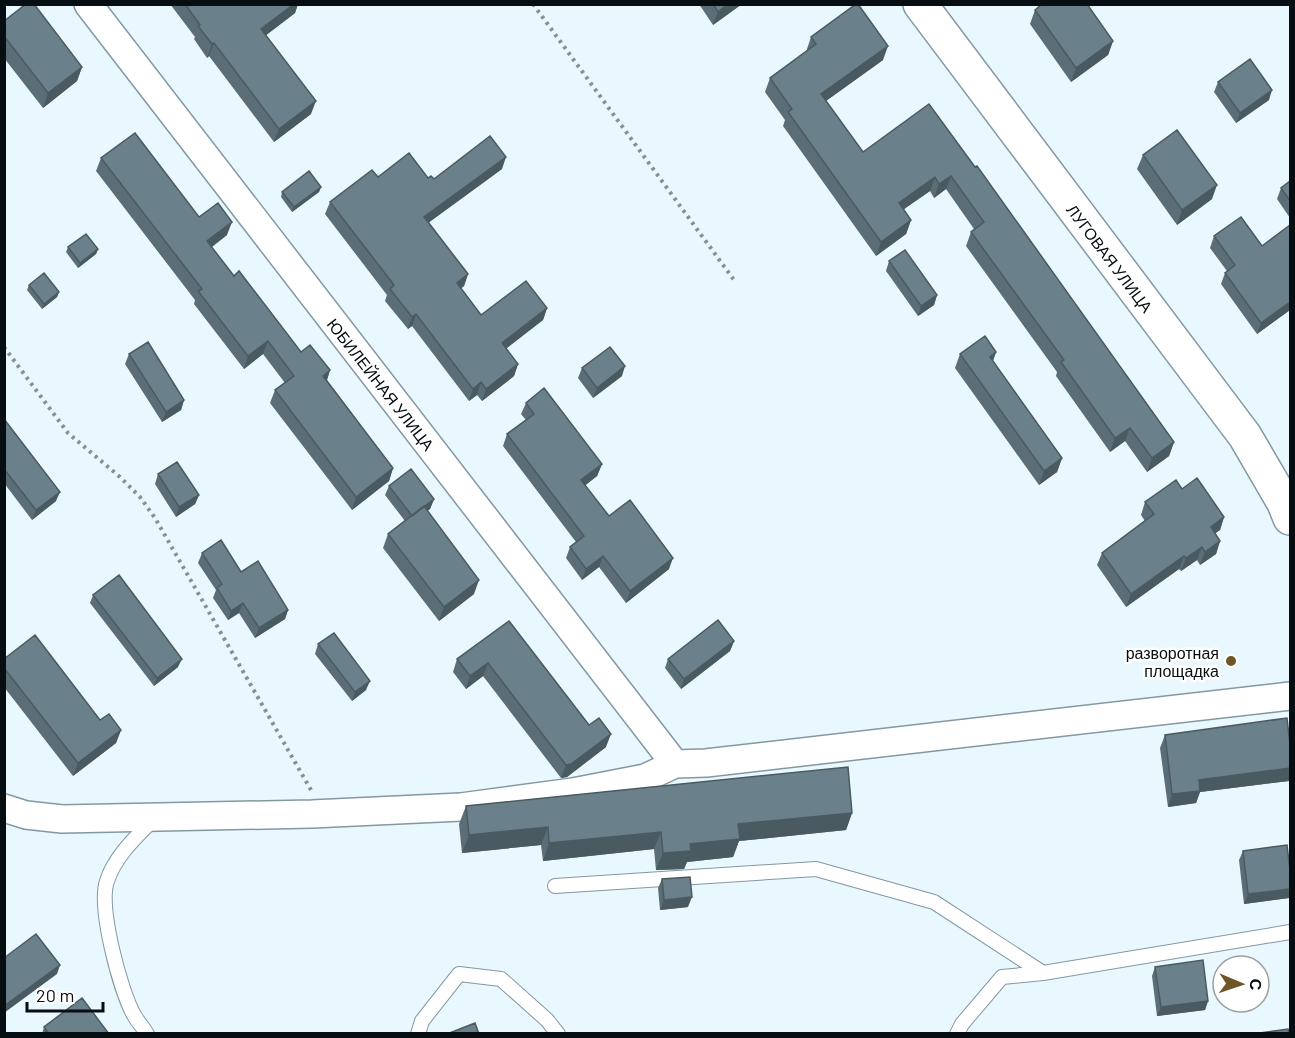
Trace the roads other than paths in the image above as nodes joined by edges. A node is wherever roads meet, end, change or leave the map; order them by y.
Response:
1 (88, 4) edge
2 (920, 4) edge
3 (1290, 518) edge
4 (1290, 696) edge
5 (675, 764) junction
6 (4, 808) edge
7 (155, 817) junction
8 (555, 886) dead end
9 (1290, 932) edge
10 (1043, 973) junction
11 (147, 1034) edge
12 (418, 1034) edge
13 (558, 1034) edge
14 (957, 1034) edge

1 - 5 street, ЮБИЛЕЙНАЯ УЛИЦА
2 - 3 street, ЛУГОВАЯ УЛИЦА
4 - 5 street
5 - 7 street
6 - 7 street
7 - 11 lane
8 - 10 lane
9 - 10 lane
10 - 14 lane
12 - 13 lane

